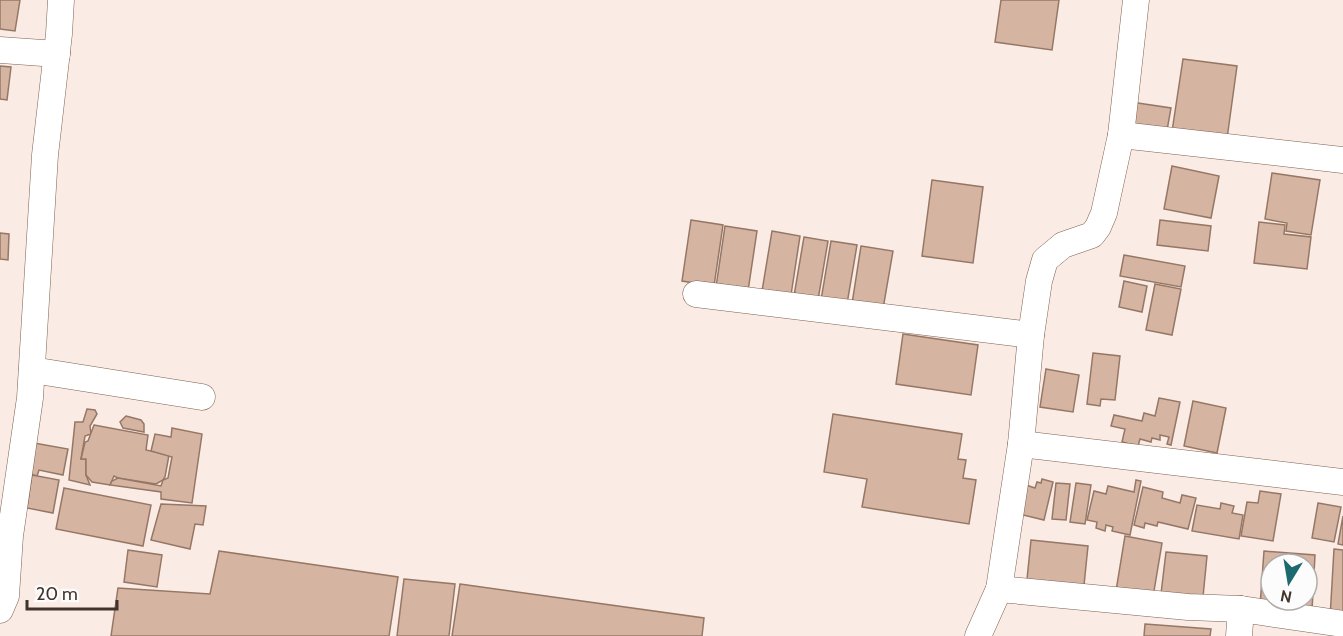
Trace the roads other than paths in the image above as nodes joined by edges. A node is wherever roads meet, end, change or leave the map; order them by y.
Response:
1 (61, 0) edge
2 (1136, 0) edge
3 (0, 50) edge
4 (57, 54) junction
5 (1121, 135) junction
6 (1343, 160) edge
7 (696, 294) dead end
8 (1030, 335) junction
9 (32, 370) junction
10 (202, 397) dead end
11 (1021, 444) junction
12 (1343, 482) edge
13 (999, 589) junction
14 (1241, 609) junction
15 (0, 610) edge
16 (1343, 624) edge
17 (978, 636) edge
18 (1239, 636) edge

1 - 4 street
2 - 5 street
3 - 4 street
4 - 9 street
5 - 6 street
5 - 8 street
7 - 8 street
8 - 11 street
9 - 10 street
9 - 15 street
11 - 12 street
11 - 13 street
13 - 14 street
13 - 17 street
14 - 16 street
14 - 18 street

